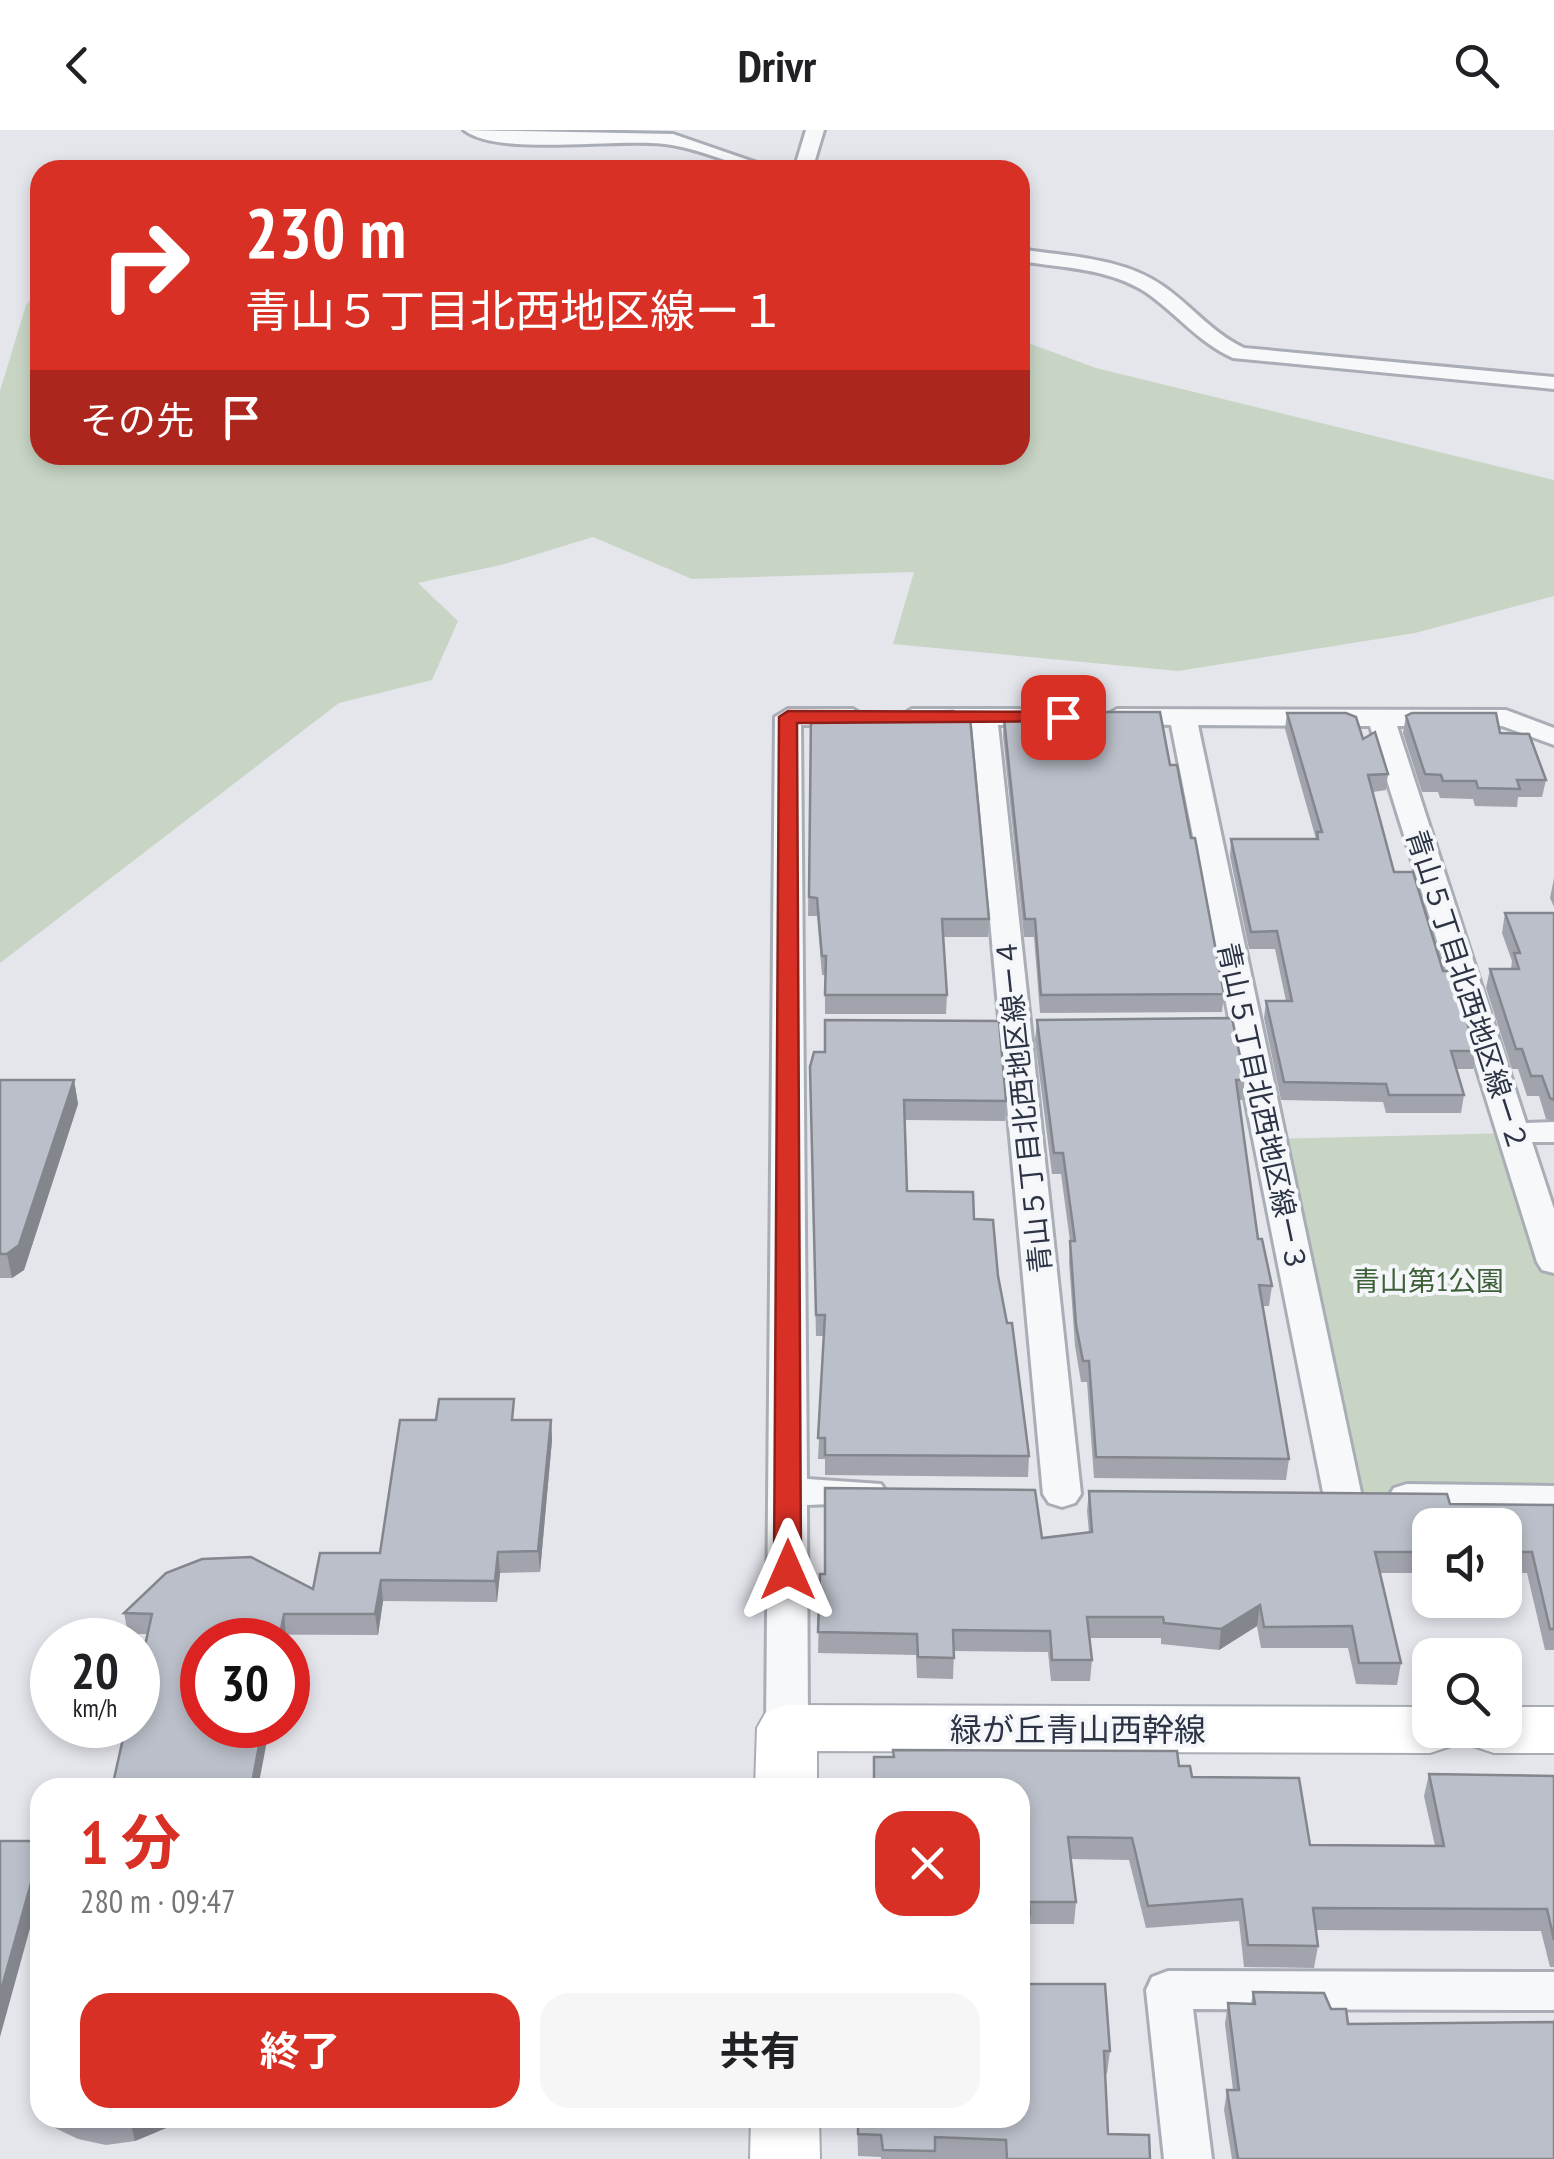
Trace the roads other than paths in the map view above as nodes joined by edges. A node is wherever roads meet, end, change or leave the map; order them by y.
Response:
1 (473, 130) edge
2 (815, 130) edge
3 (737, 160) edge
4 (806, 160) edge
5 (1030, 258) edge
6 (1554, 382) edge
7 (984, 717) junction
8 (1182, 718) junction
9 (1381, 718) junction
10 (1554, 737) edge
11 (1208, 1026) edge
12 (1246, 1026) junction
13 (791, 1027) junction
14 (828, 1027) edge
15 (978, 1028) edge
16 (1016, 1028) junction
17 (1054, 1028) edge
18 (1554, 1132) edge
19 (1513, 1134) junction
20 (1554, 1262) edge
21 (788, 1492) junction
22 (906, 1493) edge
23 (1023, 1494) edge
24 (1554, 1499) edge
25 (786, 1728) junction
26 (1412, 1730) edge
27 (1522, 1730) edge
28 (1554, 1730) edge
29 (786, 1778) edge
30 (1554, 1992) edge
31 (785, 2128) edge
32 (785, 2159) edge
33 (1188, 2159) edge

1 - 3 street
2 - 4 street
5 - 6 street
7 - 8 street
7 - 13 street
7 - 16 street, 青山５丁目北西地区線ー４
8 - 9 street
8 - 12 street, 青山５丁目北西地区線ー３
9 - 10 street
9 - 19 street, 青山５丁目北西地区線ー２
11 - 12 street
12 - 24 street, 青山５丁目北西地区線ー３
13 - 14 street
13 - 21 street
15 - 16 street
16 - 17 street
16 - 23 street, 青山５丁目北西地区線ー４
18 - 19 street
19 - 20 street, 青山５丁目北西地区線ー２
21 - 22 street
21 - 25 street
25 - 26 street, 緑が丘青山西幹線
25 - 29 street
27 - 28 street
30 - 33 street
31 - 32 street

